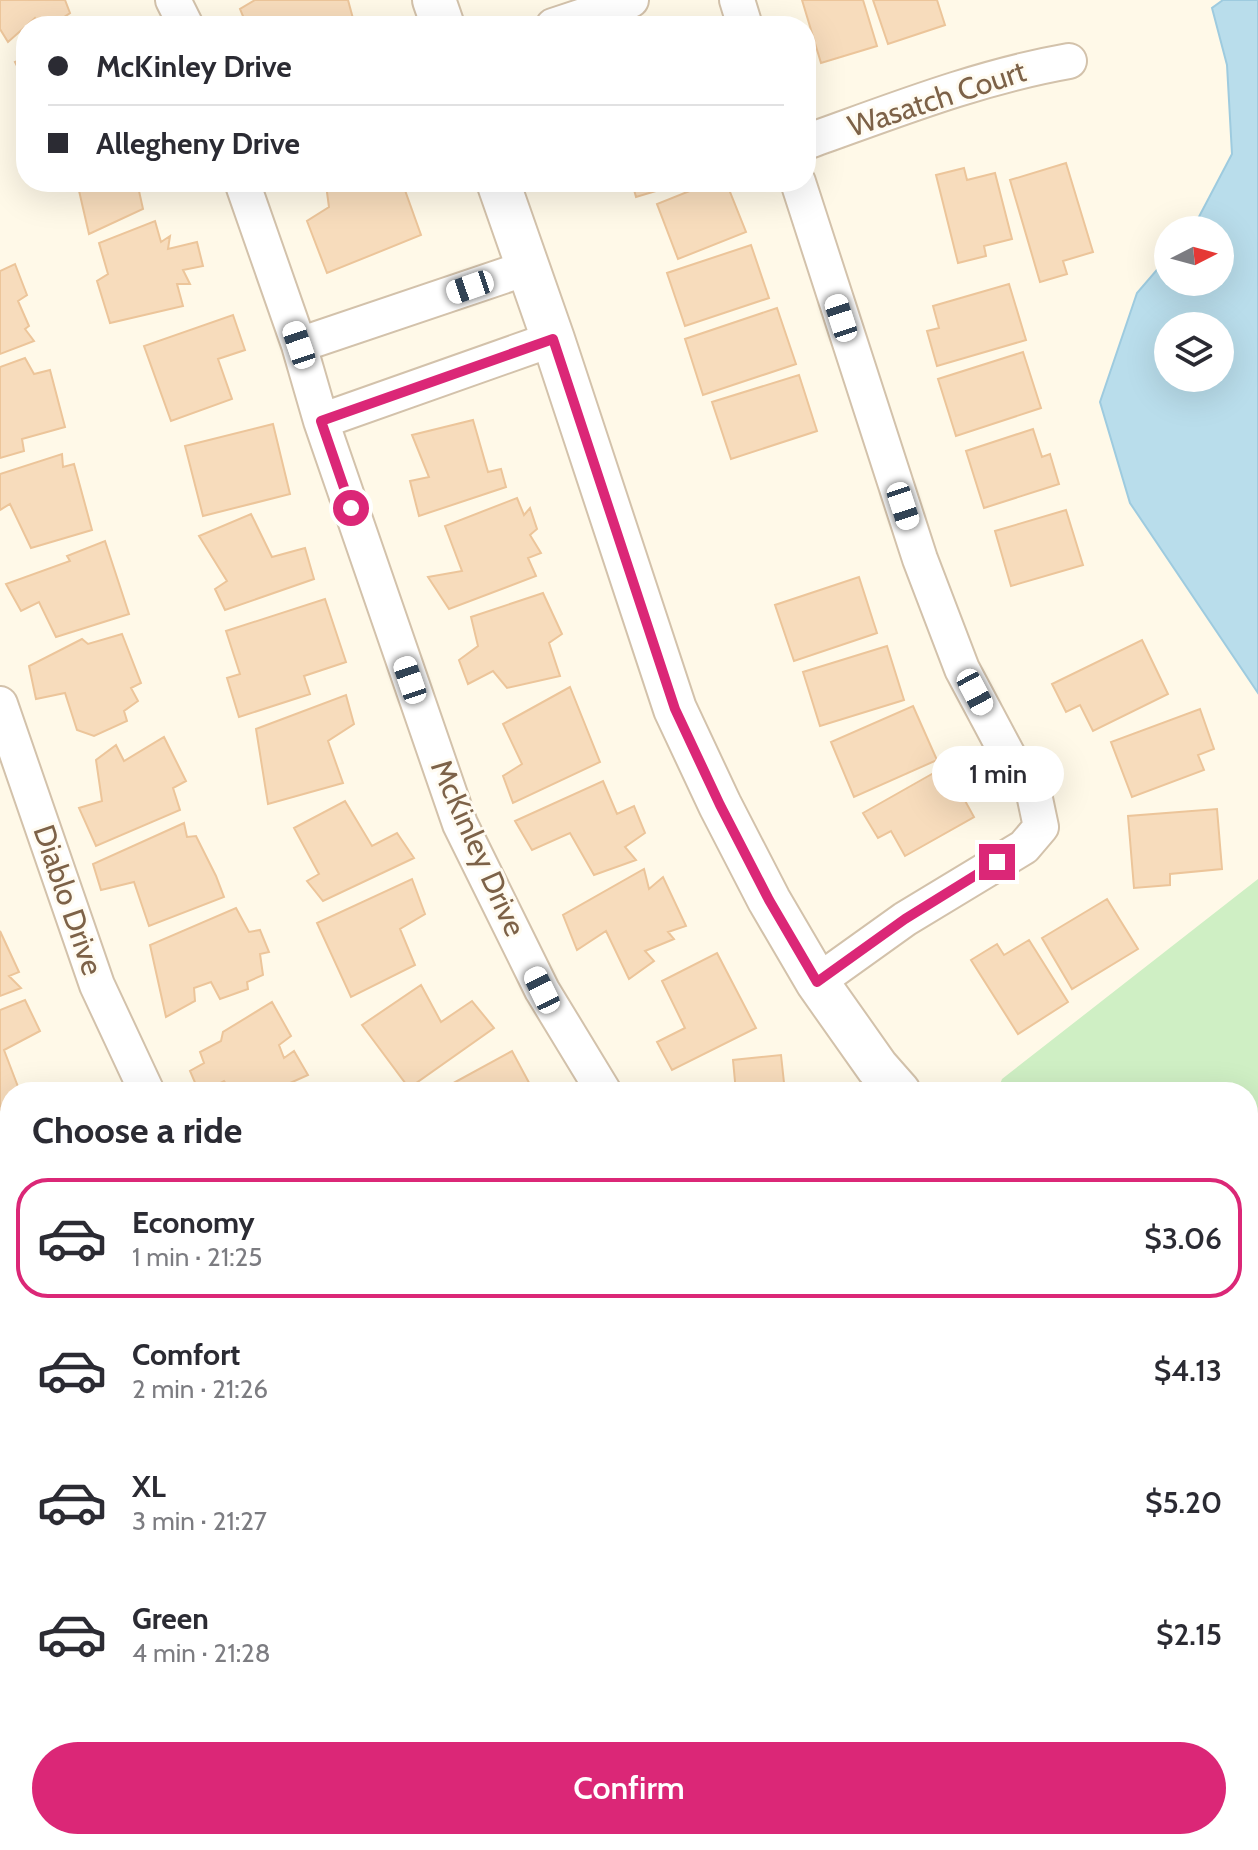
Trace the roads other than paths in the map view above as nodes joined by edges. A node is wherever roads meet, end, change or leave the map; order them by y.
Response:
1 (631, 0) edge
2 (583, 16) edge
3 (1069, 61) dead end
4 (816, 139) edge
5 (245, 192) edge
6 (501, 192) edge
7 (801, 192) edge
8 (527, 268) junction
9 (553, 339) junction
10 (299, 345) junction
11 (321, 421) junction
12 (0, 704) edge
13 (817, 982) junction
14 (142, 1082) edge
15 (598, 1082) edge
16 (890, 1082) edge

1 - 2 street
3 - 4 street, Wasatch Court
5 - 10 street, McKinley Drive
6 - 8 street
7 - 13 street
8 - 9 street
8 - 10 street
9 - 11 street
9 - 13 street
10 - 11 street, McKinley Drive
11 - 15 street, McKinley Drive
12 - 14 street, Diablo Drive
13 - 16 street

